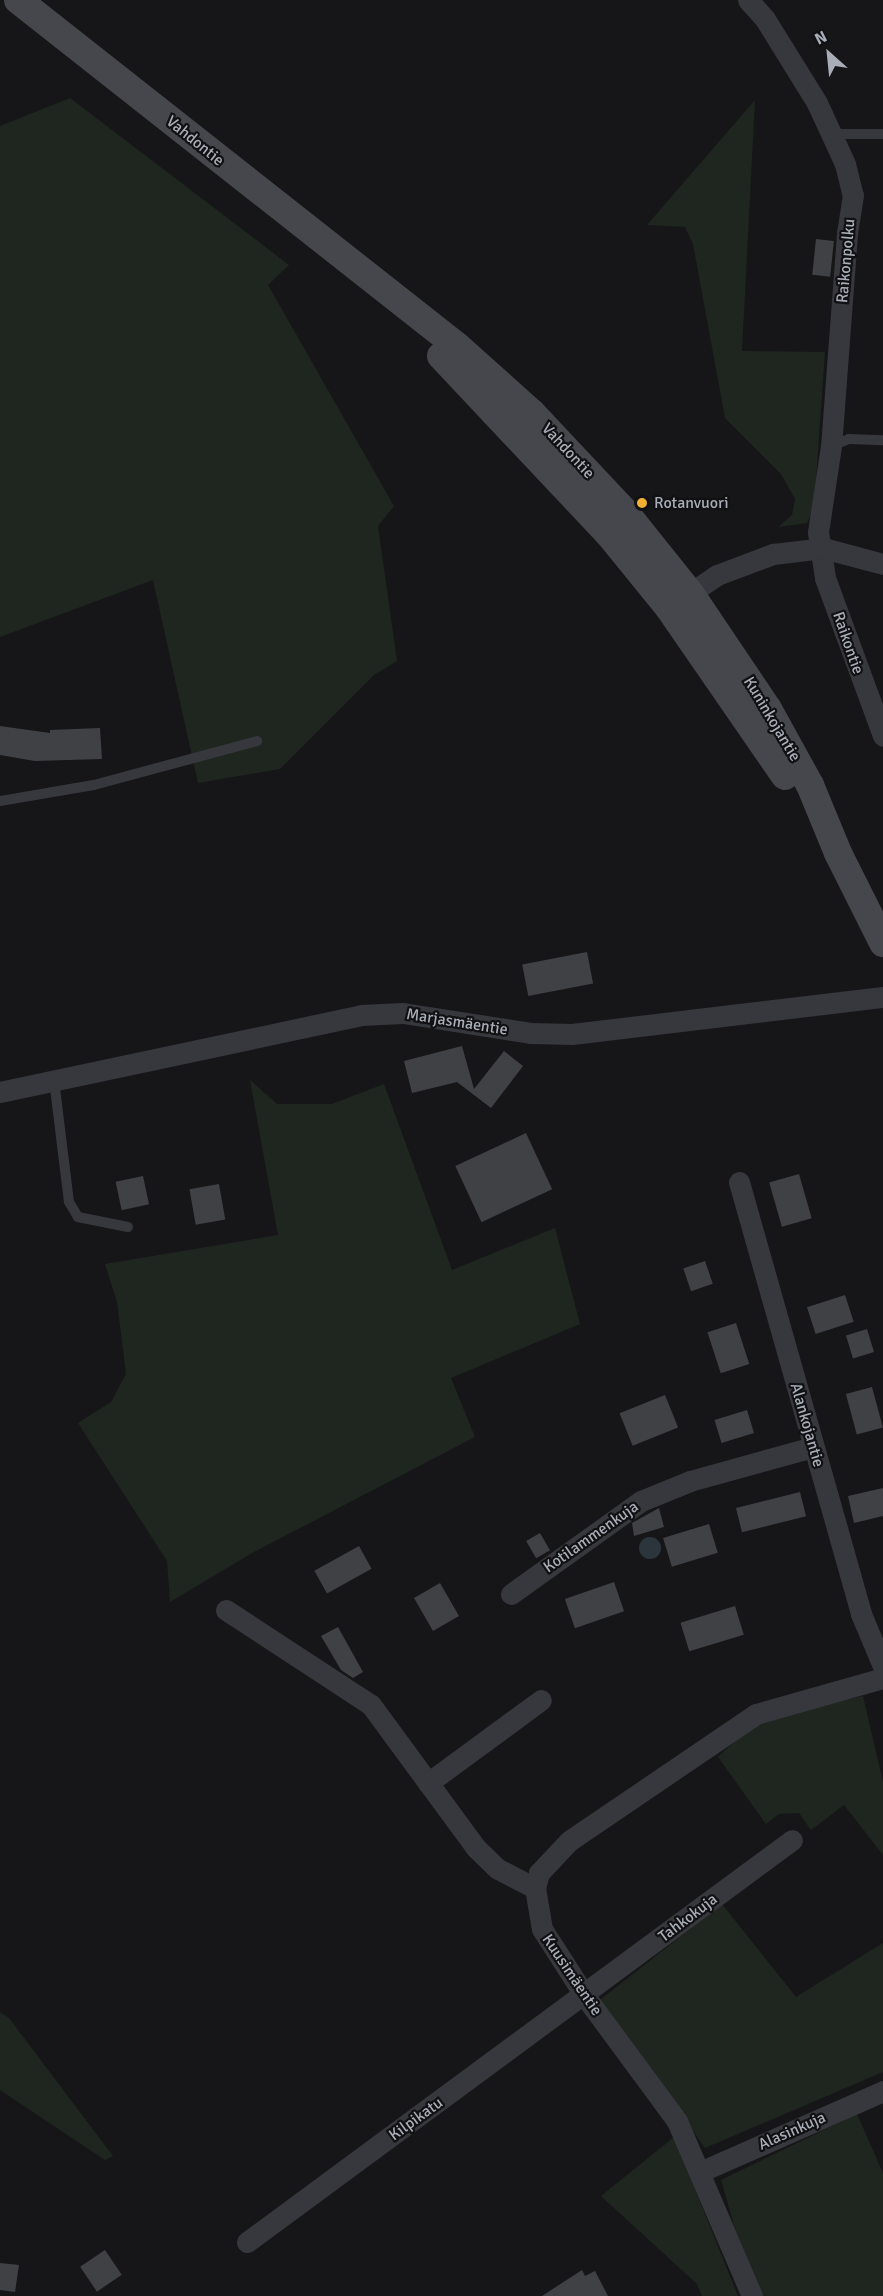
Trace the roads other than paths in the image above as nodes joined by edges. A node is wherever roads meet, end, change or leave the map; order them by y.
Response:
1 (18, 0) edge
2 (748, 0) edge
3 (831, 134) junction
4 (883, 134) edge
5 (883, 440) edge
6 (831, 446) junction
7 (823, 548) junction
8 (883, 564) edge
9 (680, 600) junction
10 (883, 736) edge
11 (257, 741) dead end
12 (0, 801) edge
13 (883, 943) edge
14 (883, 997) edge
15 (54, 1080) junction
16 (0, 1092) edge
17 (739, 1182) dead end
18 (128, 1227) dead end
19 (813, 1447) junction
20 (511, 1594) dead end
21 (226, 1610) dead end
22 (876, 1634) edge
23 (883, 1666) edge
24 (883, 1678) edge
25 (542, 1700) dead end
26 (428, 1783) junction
27 (792, 1840) dead end
28 (535, 1888) junction
29 (585, 1996) junction
30 (883, 2091) edge
31 (702, 2171) junction
32 (247, 2242) dead end
33 (752, 2296) edge

1 - 9 main road, Vahdontie
2 - 3 street, Raikonpolku
3 - 4 lane
3 - 6 street, Raikonpolku
5 - 6 lane
6 - 7 street, Raikonpolku
7 - 8 street
7 - 9 street
7 - 10 street, Raikontie
9 - 13 main road, Kuninkojantie
11 - 12 lane
14 - 15 street, Marjasmäentie
15 - 16 street, Marjasmäentie
15 - 18 lane
17 - 19 street, Alankojantie
19 - 20 street, Kotilammenkuja
19 - 22 street, Alankojantie
21 - 26 street
22 - 23 street, Alankojantie
24 - 28 street
25 - 26 street
26 - 28 street
27 - 29 street, Tahkokuja
28 - 29 street, Kuusimäentie
29 - 31 street, Kuusimäentie
29 - 32 street, Kilpikatu
30 - 31 street, Alasinkuja
31 - 33 street, Kuusimäentie

